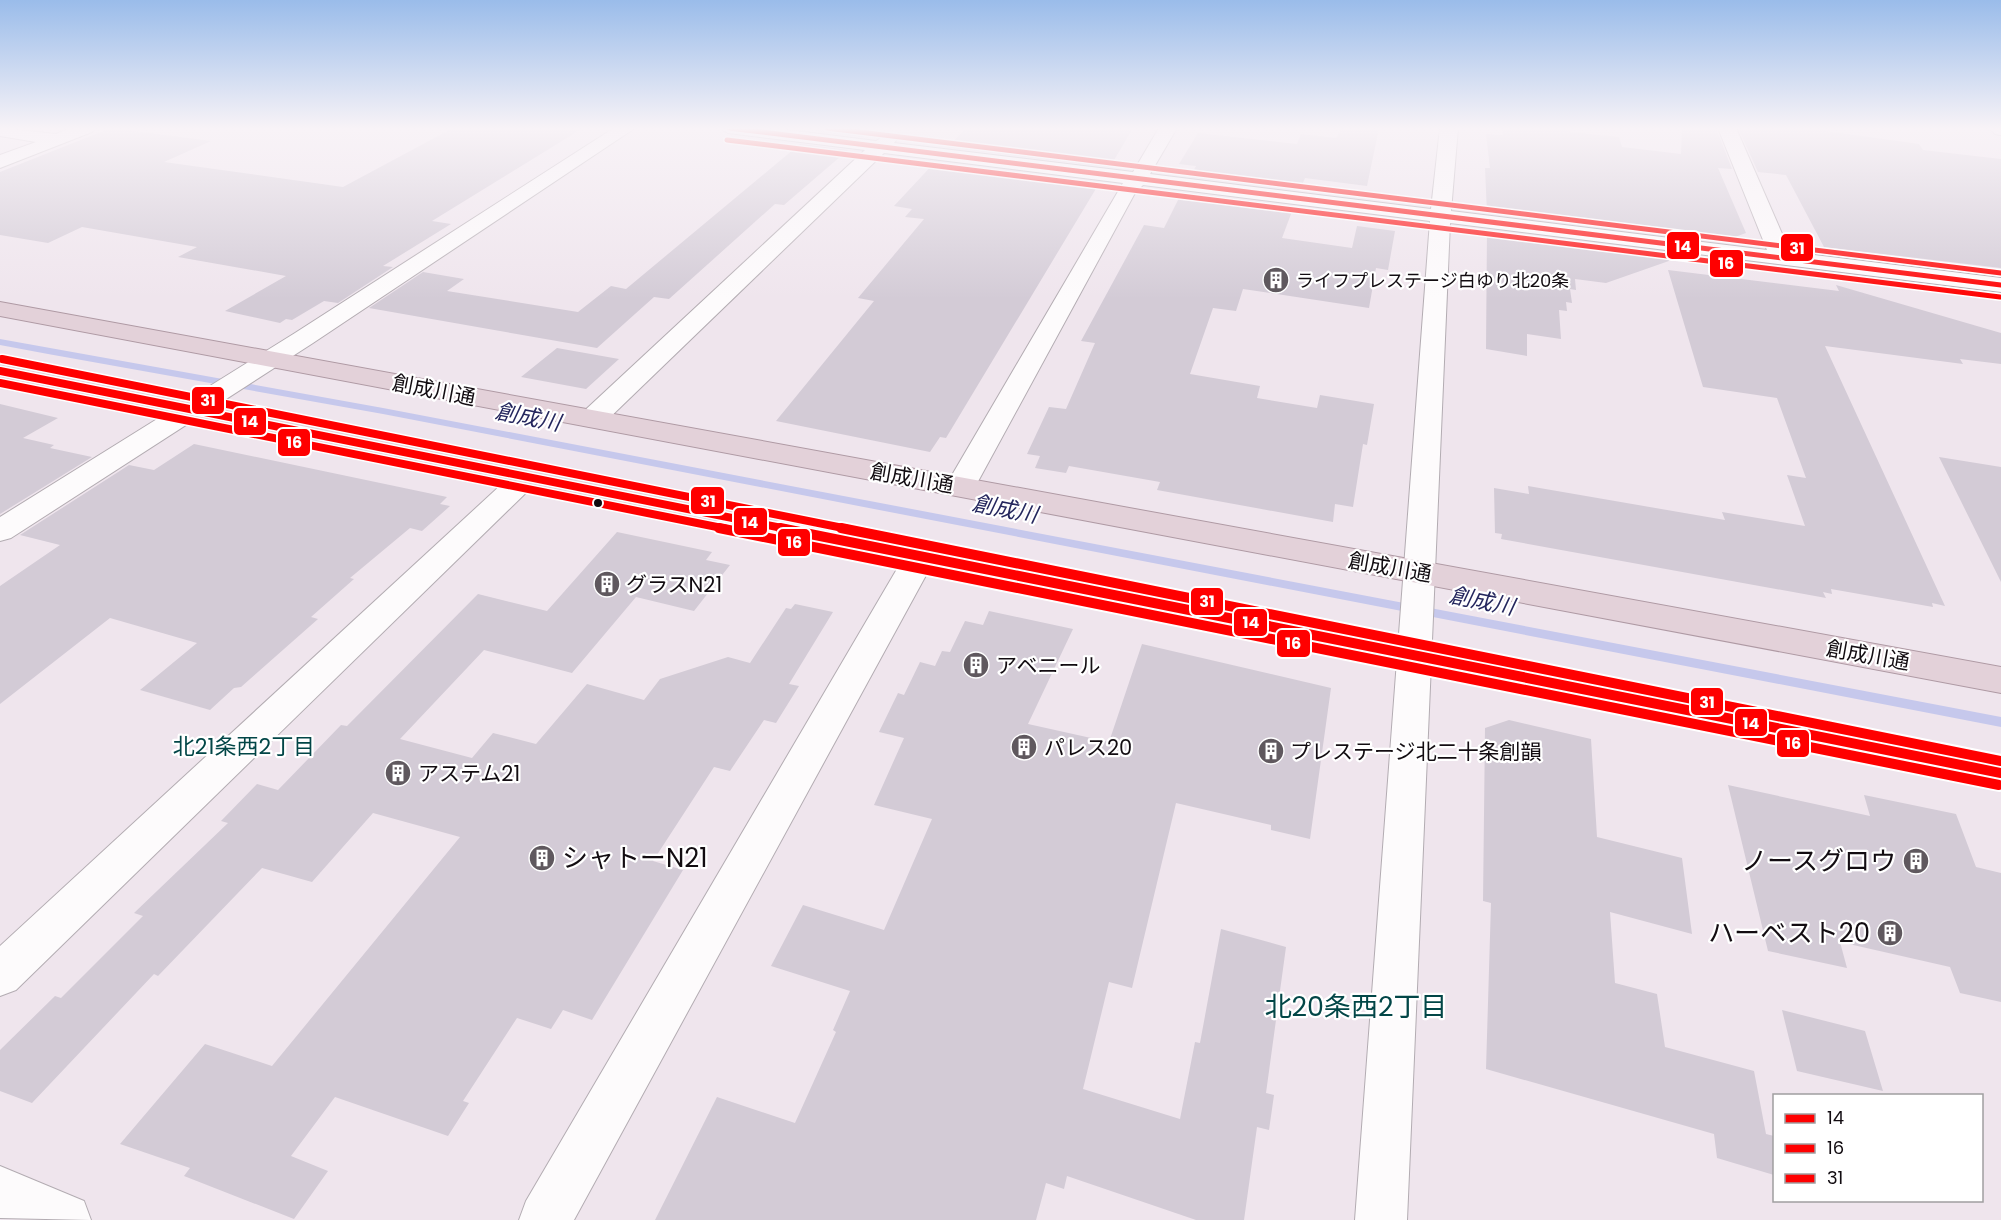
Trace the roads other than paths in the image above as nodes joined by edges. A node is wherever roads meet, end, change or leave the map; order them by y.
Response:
1 (538, 185) edge
2 (840, 185) edge
3 (1132, 185) edge
4 (1185, 185) edge
5 (1443, 185) edge
6 (1751, 185) edge
7 (1440, 217) junction
8 (1782, 259) junction
9 (2001, 285) edge
10 (0, 309) edge
11 (261, 364) junction
12 (0, 372) edge
13 (198, 403) junction
14 (592, 419) junction
15 (525, 478) junction
16 (960, 487) junction
17 (0, 531) edge
18 (920, 557) junction
19 (1417, 580) junction
20 (1414, 644) junction
21 (2001, 680) edge
22 (2001, 773) edge
23 (0, 975) edge
24 (0, 1192) edge
25 (65, 1220) edge
26 (545, 1220) edge
27 (1382, 1220) edge

1 - 11 street
2 - 14 street
3 - 16 street
4 - 7 street
5 - 7 street
6 - 8 street
7 - 8 street
7 - 19 street
8 - 9 street
10 - 11 highway, 創成川通
11 - 13 street
11 - 14 highway, 創成川通
12 - 13 highway
13 - 15 highway
13 - 17 street
14 - 16 highway, 創成川通
15 - 18 highway
15 - 23 street
16 - 19 highway, 創成川通
18 - 20 highway
18 - 26 street
19 - 20 street
19 - 21 highway, 創成川通
20 - 22 highway
20 - 27 street
24 - 25 street

